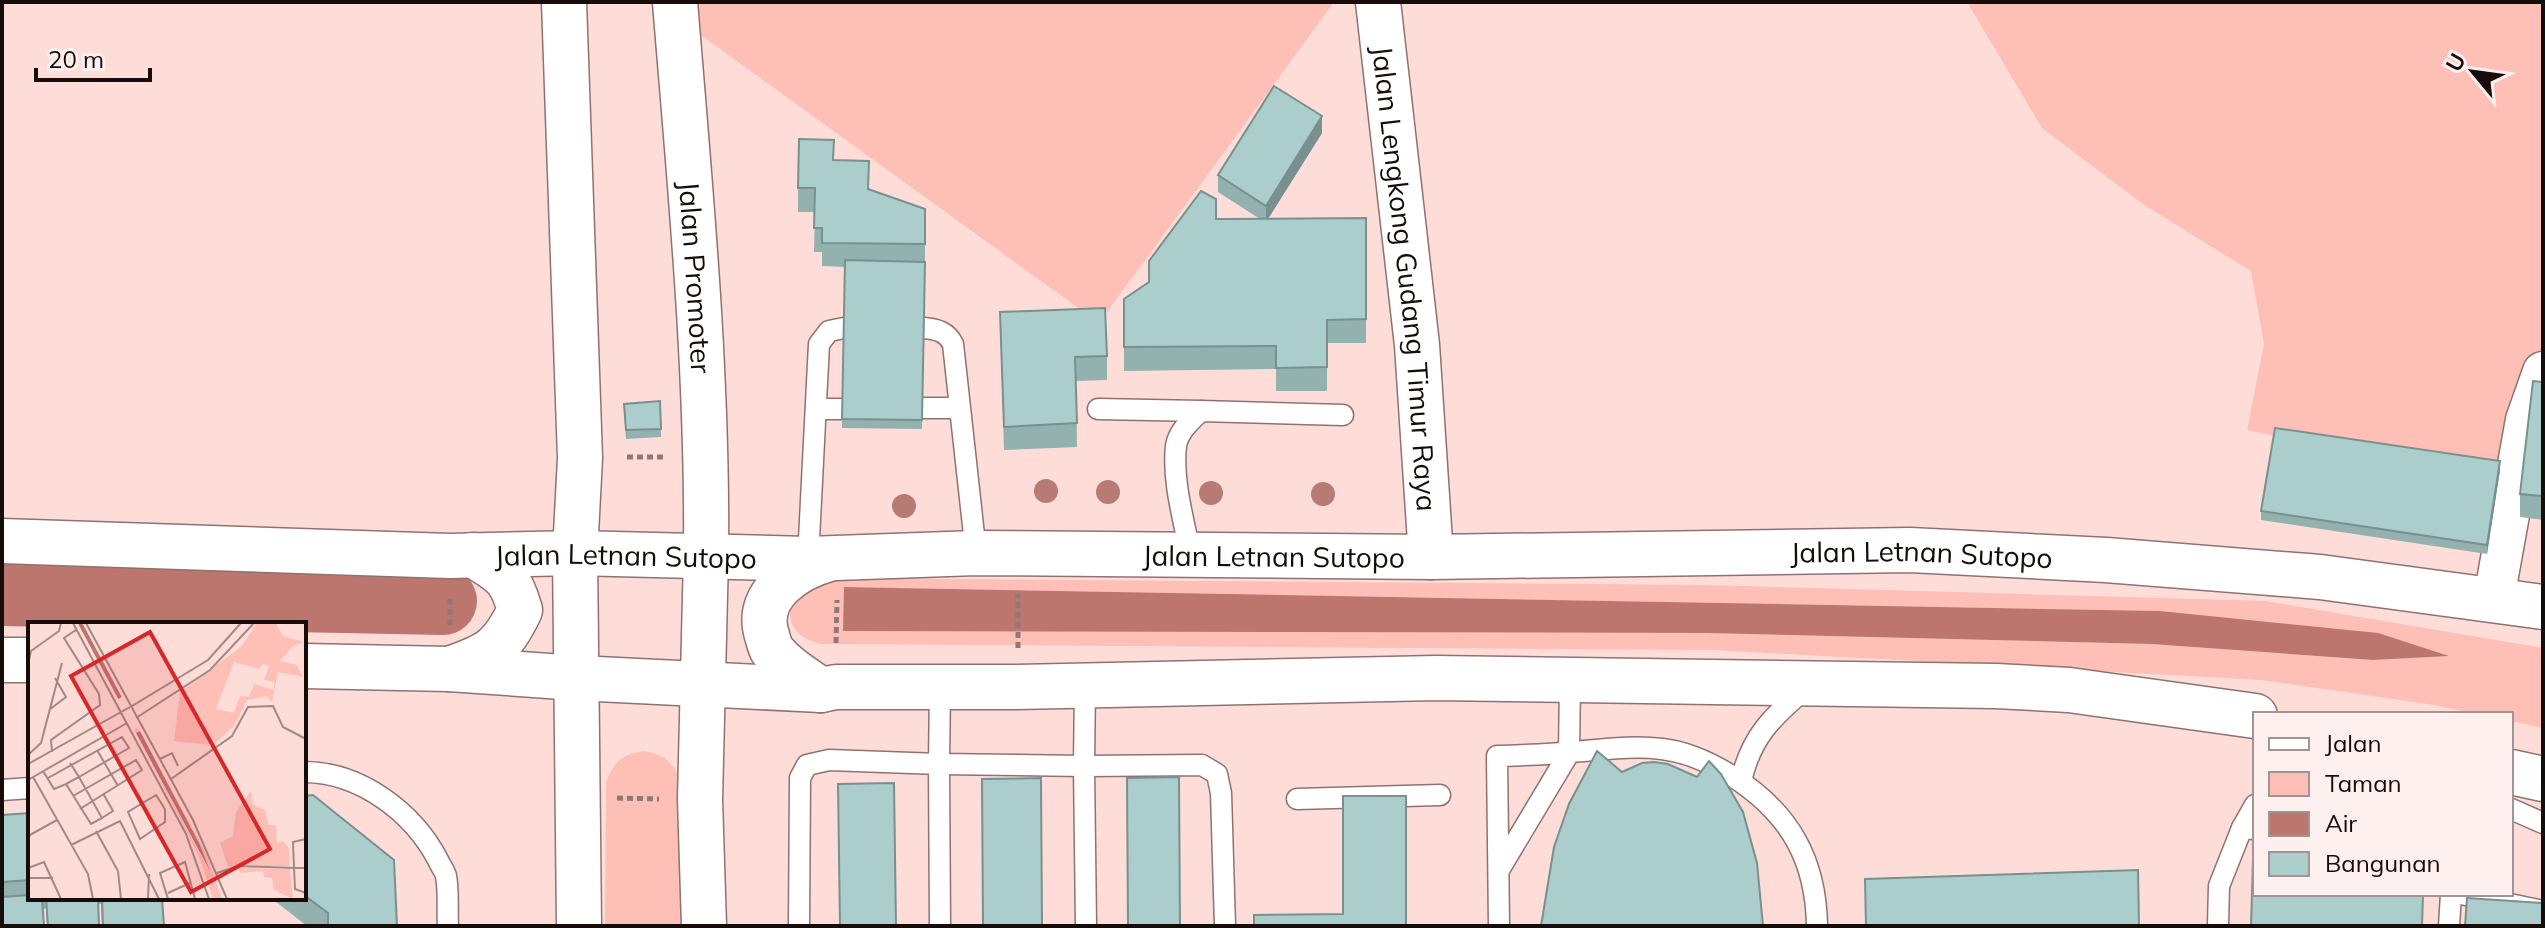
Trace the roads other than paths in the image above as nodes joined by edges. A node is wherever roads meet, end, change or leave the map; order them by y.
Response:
1 (564, 2) edge
2 (675, 2) edge
3 (1378, 2) edge
4 (844, 328) edge
5 (924, 328) edge
6 (2543, 372) edge
7 (923, 408) edge
8 (959, 408) junction
9 (816, 409) junction
10 (842, 409) edge
11 (1098, 409) dead end
12 (1201, 411) junction
13 (1343, 415) dead end
14 (2, 541) edge
15 (575, 553) junction
16 (976, 553) junction
17 (1190, 553) junction
18 (706, 555) junction
19 (1431, 557) junction
20 (828, 569) junction
21 (462, 572) junction
22 (2494, 598) junction
23 (2543, 607) edge
24 (449, 650) junction
25 (2, 660) edge
26 (28, 660) edge
27 (306, 666) edge
28 (577, 678) junction
29 (1570, 681) junction
30 (702, 683) junction
31 (1811, 683) junction
32 (1085, 684) junction
33 (940, 687) junction
34 (821, 690) junction
35 (2253, 716) edge
36 (1569, 753) junction
37 (939, 764) junction
38 (1084, 766) junction
39 (306, 772) edge
40 (2513, 772) edge
41 (2543, 779) edge
42 (1741, 781) junction
43 (28, 788) edge
44 (2, 790) edge
45 (1440, 795) dead end
46 (1297, 799) dead end
47 (2513, 810) edge
48 (2543, 823) edge
49 (2248, 829) edge
50 (1499, 870) junction
51 (2451, 896) edge
52 (2471, 896) edge
53 (2543, 911) edge
54 (448, 926) edge
55 (579, 926) edge
56 (704, 926) edge
57 (799, 926) edge
58 (940, 926) edge
59 (1086, 926) edge
60 (1225, 926) edge
61 (1499, 926) edge
62 (1817, 926) edge
63 (2218, 926) edge
64 (2449, 926) edge

1 - 15 main road
2 - 18 main road, Jalan Promoter
3 - 19 main road, Jalan Lengkong Gudang Timur Raya
4 - 9 lane
5 - 8 lane
6 - 22 street
7 - 8 lane
8 - 16 lane
9 - 10 lane
9 - 20 lane
11 - 12 lane
12 - 13 lane
12 - 17 lane
14 - 21 main road, Jalan Letnan Sutopo
15 - 18 main road, Jalan Letnan Sutopo
15 - 21 main road, Jalan Letnan Sutopo
15 - 28 main road
16 - 17 main road, Jalan Letnan Sutopo
16 - 20 main road, Jalan Letnan Sutopo
17 - 19 main road, Jalan Letnan Sutopo
18 - 20 main road, Jalan Letnan Sutopo
18 - 30 main road, Jalan Promoter
19 - 22 main road, Jalan Letnan Sutopo
20 - 34 main road
21 - 24 main road
22 - 23 main road, Jalan Letnan Sutopo
24 - 27 main road
24 - 28 main road
25 - 26 main road
28 - 30 main road
28 - 55 main road
29 - 31 main road
29 - 32 main road
29 - 36 lane
30 - 34 main road
30 - 56 main road, Jalan Promoter
31 - 35 main road
31 - 42 lane
32 - 33 main road
32 - 38 lane
33 - 34 main road
33 - 37 lane
36 - 42 lane
36 - 50 lane
36 - 50 lane
37 - 38 lane
37 - 57 lane
37 - 58 lane
38 - 59 lane
38 - 60 lane
39 - 54 lane
40 - 41 main road
42 - 62 lane
43 - 44 lane
45 - 46 lane
47 - 48 lane
49 - 63 lane
50 - 61 lane
51 - 64 lane
52 - 53 lane

